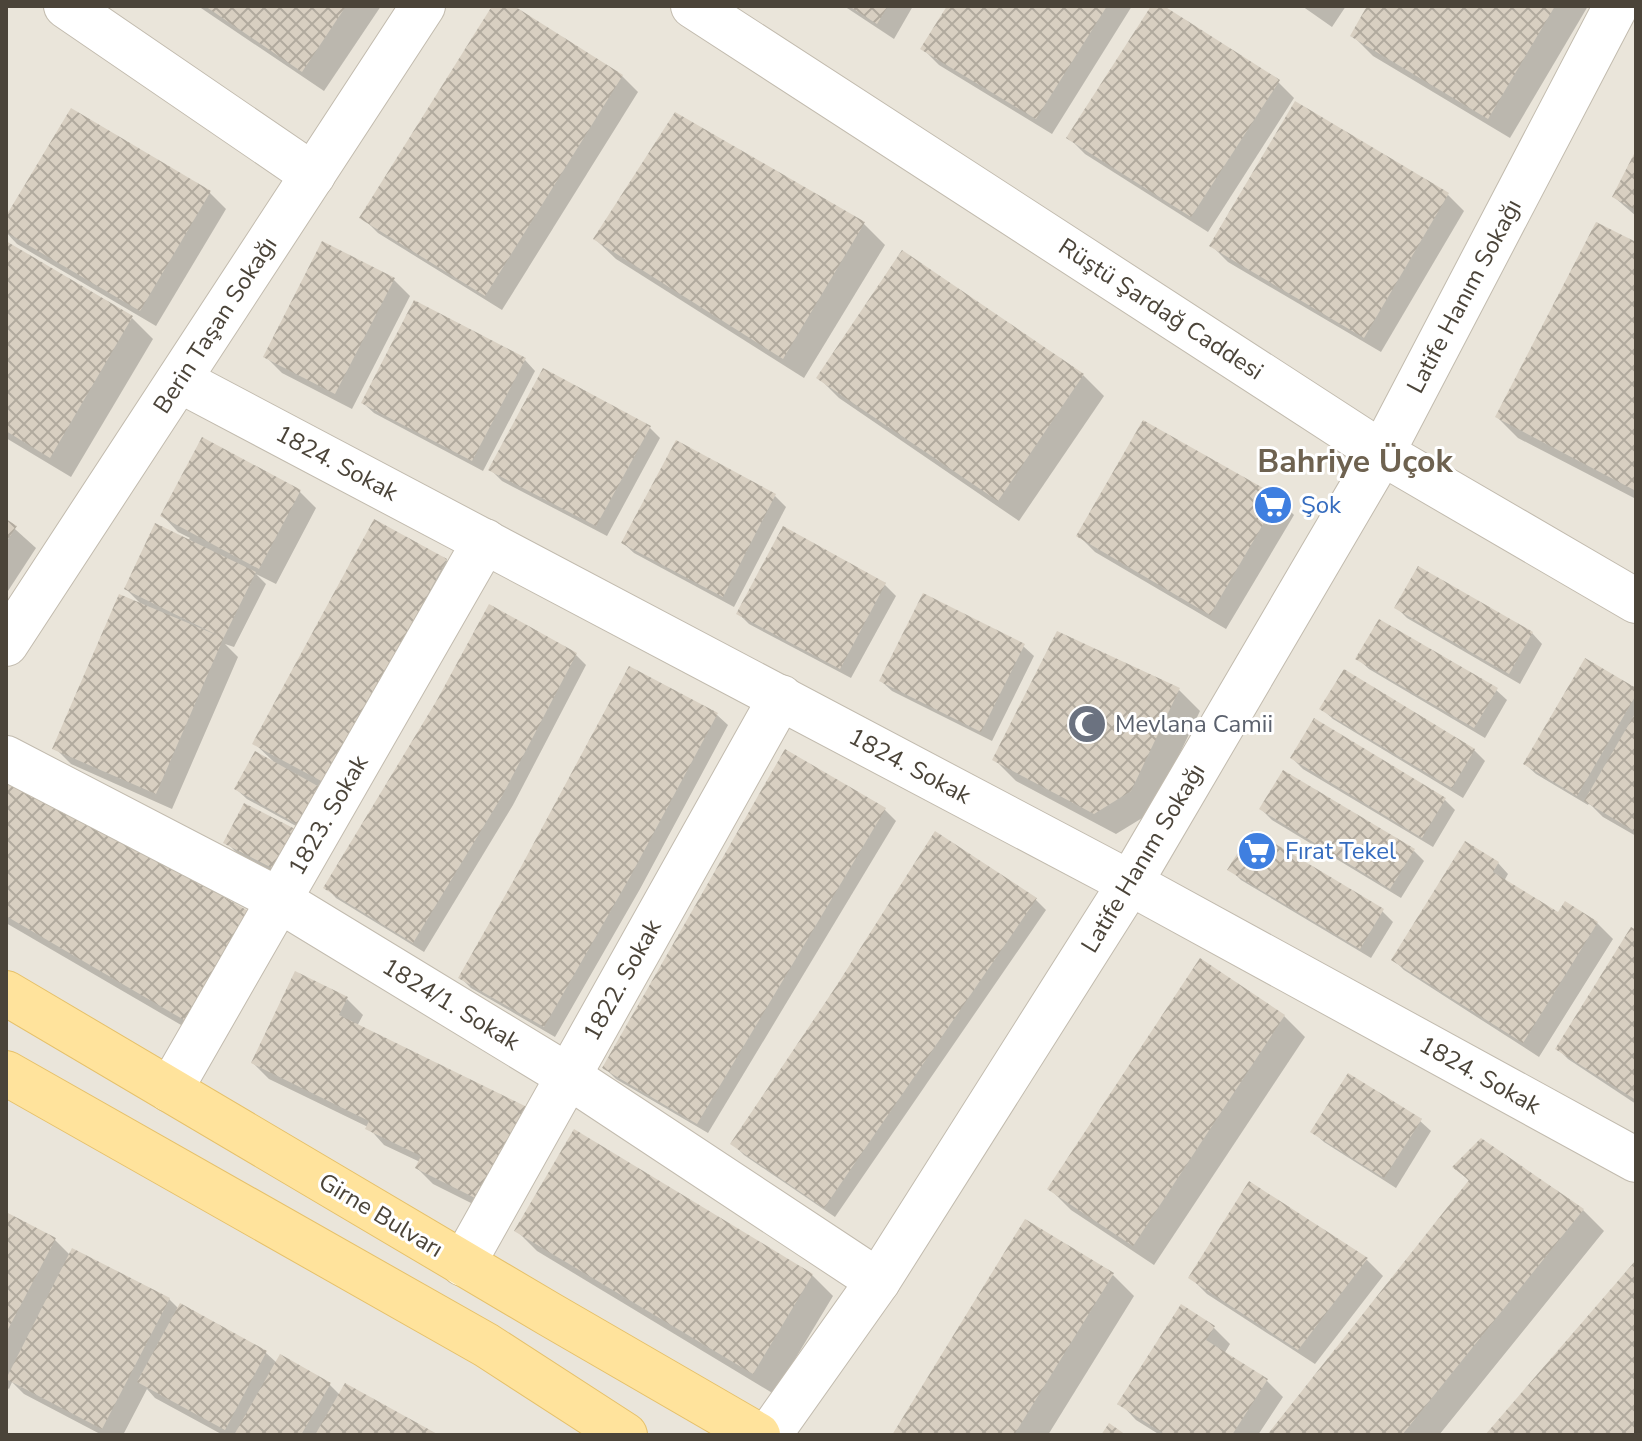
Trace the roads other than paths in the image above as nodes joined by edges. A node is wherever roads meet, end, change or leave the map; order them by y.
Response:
1 (66, 6) edge
2 (423, 6) edge
3 (693, 6) edge
4 (1616, 6) edge
5 (313, 175) junction
6 (179, 380) junction
7 (1382, 453) junction
8 (485, 541) junction
9 (1636, 601) edge
10 (6, 644) edge
11 (781, 697) junction
12 (6, 758) edge
13 (1130, 883) junction
14 (279, 900) junction
15 (6, 993) edge
16 (6, 1073) edge
17 (568, 1076) junction
18 (170, 1090) junction
19 (1636, 1160) edge
20 (463, 1264) junction
21 (878, 1281) junction
22 (625, 1435) edge
23 (758, 1435) edge
24 (769, 1435) edge

1 - 5 street
2 - 5 street, Berin Taşan Sokağı
3 - 7 street, Rüştü Şardağ Caddesi
4 - 7 street, Latife Hanım Sokağı
5 - 6 street, Berin Taşan Sokağı
6 - 8 street, 1824. Sokak
6 - 10 street, Berin Taşan Sokağı
7 - 9 street, Rüştü Şardağ Caddesi
7 - 13 street, Latife Hanım Sokağı
8 - 11 street, 1824. Sokak
8 - 14 street, 1823. Sokak
11 - 13 street, 1824. Sokak
11 - 17 street, 1822. Sokak
12 - 14 street, 1824/1. Sokak
13 - 19 street, 1824. Sokak
13 - 21 street, Latife Hanım Sokağı
14 - 17 street, 1824/1. Sokak
14 - 18 street, 1823. Sokak
15 - 18 main road, Girne Bulvarı
16 - 22 main road
17 - 20 street, 1822. Sokak
17 - 21 street, 1824/1. Sokak
18 - 20 main road, Girne Bulvarı
20 - 23 main road, Girne Bulvarı
21 - 24 street, Latife Hanım Sokağı

